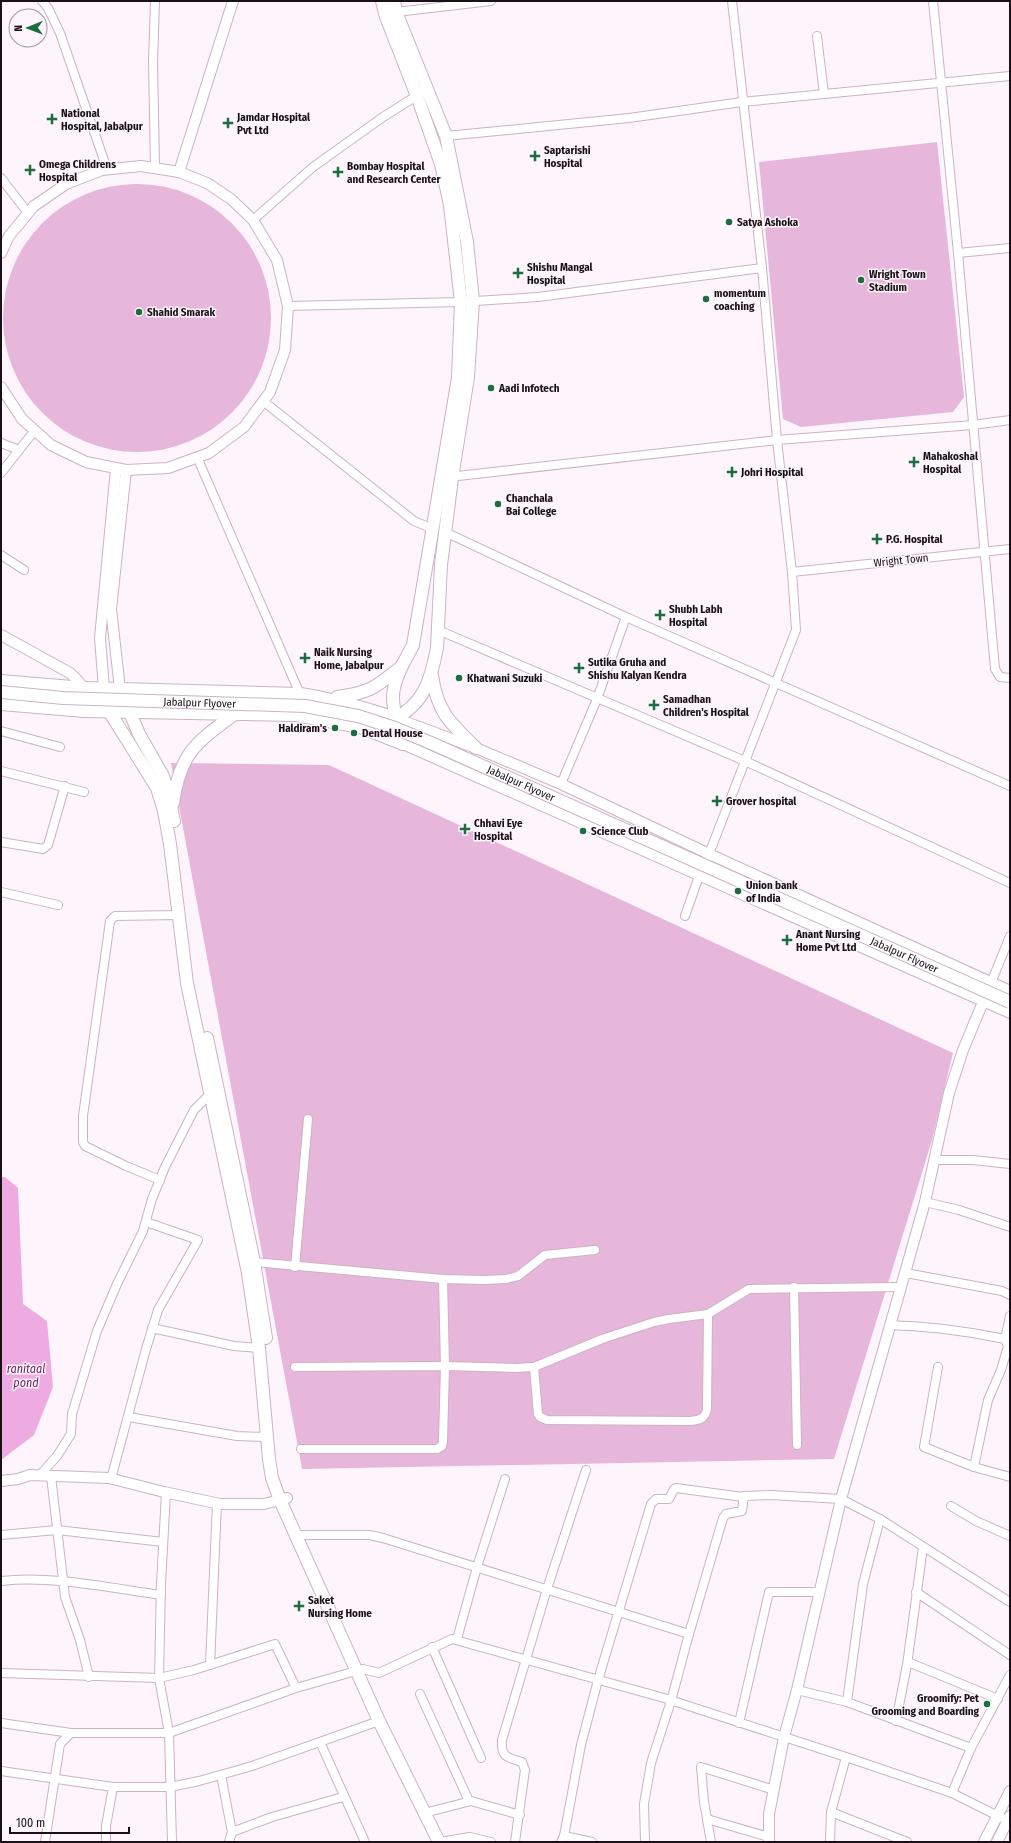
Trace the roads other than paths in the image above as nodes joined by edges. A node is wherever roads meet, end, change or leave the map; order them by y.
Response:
1 (42, 1) edge
2 (155, 1) edge
3 (233, 1) edge
4 (382, 1) edge
5 (491, 1) edge
6 (732, 1) edge
7 (933, 1) edge
8 (392, 10) edge
9 (816, 36) dead end
10 (1010, 76) edge
11 (941, 82) junction
12 (422, 92) junction
13 (824, 94) junction
14 (742, 102) junction
15 (446, 136) junction
16 (156, 168) junction
17 (107, 170) junction
18 (179, 172) junction
19 (1, 178) edge
20 (28, 213) junction
21 (253, 220) junction
22 (1010, 248) edge
23 (1, 253) edge
24 (958, 253) junction
25 (762, 268) junction
26 (467, 302) junction
27 (288, 306) junction
28 (1, 386) edge
29 (263, 401) junction
30 (1010, 420) edge
31 (973, 425) junction
32 (35, 430) junction
33 (777, 440) junction
34 (1, 443) edge
35 (19, 450) junction
36 (197, 457) junction
37 (116, 469) junction
38 (126, 470) junction
39 (1, 473) edge
40 (447, 477) junction
41 (433, 529) junction
42 (445, 532) junction
43 (1010, 549) edge
44 (986, 551) junction
45 (1, 555) edge
46 (24, 570) dead end
47 (792, 572) junction
48 (626, 617) junction
49 (438, 630) junction
50 (1, 635) edge
51 (401, 667) junction
52 (431, 671) junction
53 (1010, 678) edge
54 (1, 681) edge
55 (775, 682) junction
56 (84, 688) junction
57 (104, 689) junction
58 (120, 689) junction
59 (1, 692) edge
60 (300, 694) junction
61 (330, 698) junction
62 (597, 699) junction
63 (1, 704) edge
64 (85, 711) junction
65 (109, 711) junction
66 (128, 711) junction
67 (236, 713) junction
68 (398, 719) junction
69 (1, 731) edge
70 (373, 731) junction
71 (403, 744) junction
72 (60, 747) dead end
73 (476, 748) junction
74 (744, 761) junction
75 (1, 771) edge
76 (561, 784) junction
77 (65, 786) junction
78 (1010, 786) edge
79 (84, 792) dead end
80 (172, 811) junction
81 (1, 842) edge
82 (709, 854) junction
83 (699, 876) junction
84 (1010, 883) edge
85 (1, 892) edge
86 (58, 905) dead end
87 (178, 915) junction
88 (685, 916) dead end
89 (1010, 936) edge
90 (991, 983) junction
91 (1010, 991) edge
92 (983, 1002) junction
93 (1010, 1002) edge
94 (1010, 1013) edge
95 (211, 1093) junction
96 (308, 1119) dead end
97 (934, 1160) junction
98 (1010, 1164) edge
99 (160, 1180) junction
100 (926, 1202) junction
101 (146, 1222) junction
102 (1010, 1227) edge
103 (595, 1250) dead end
104 (254, 1262) junction
105 (295, 1267) junction
106 (906, 1273) junction
107 (443, 1279) junction
108 (794, 1287) junction
109 (901, 1287) junction
110 (1010, 1295) edge
111 (708, 1314) junction
112 (1010, 1316) edge
113 (889, 1325) junction
114 (152, 1328) junction
115 (1005, 1339) junction
116 (259, 1348) junction
117 (445, 1366) junction
118 (295, 1367) dead end
119 (534, 1367) junction
120 (938, 1367) dead end
121 (1001, 1370) junction
122 (1010, 1372) edge
123 (129, 1417) junction
124 (266, 1437) junction
125 (797, 1445) dead end
126 (301, 1449) dead end
127 (974, 1467) junction
128 (586, 1470) dead end
129 (40, 1476) junction
130 (51, 1476) junction
131 (1010, 1477) edge
132 (111, 1479) junction
133 (505, 1479) dead end
134 (1, 1481) edge
135 (166, 1493) junction
136 (743, 1497) junction
137 (284, 1499) junction
138 (841, 1499) junction
139 (217, 1503) junction
140 (951, 1506) dead end
141 (880, 1519) junction
142 (57, 1530) junction
143 (1010, 1534) edge
144 (1, 1535) edge
145 (303, 1535) junction
146 (163, 1542) junction
147 (923, 1547) junction
148 (477, 1568) junction
149 (1, 1582) edge
150 (62, 1582) junction
151 (547, 1588) junction
152 (819, 1592) junction
153 (916, 1592) junction
154 (161, 1595) junction
155 (1010, 1602) edge
156 (620, 1611) junction
157 (689, 1634) junction
158 (457, 1639) junction
159 (432, 1647) junction
160 (1010, 1655) edge
161 (526, 1660) junction
162 (908, 1662) junction
163 (210, 1665) junction
164 (360, 1670) junction
165 (1, 1673) edge
166 (1010, 1675) edge
167 (89, 1677) junction
168 (159, 1678) junction
169 (598, 1680) junction
170 (296, 1688) junction
171 (797, 1690) junction
172 (420, 1694) dead end
173 (998, 1699) junction
174 (671, 1701) junction
175 (847, 1702) junction
176 (379, 1721) junction
177 (738, 1722) junction
178 (896, 1722) junction
179 (1, 1723) edge
180 (71, 1733) junction
181 (169, 1733) junction
182 (784, 1737) junction
183 (320, 1742) junction
184 (971, 1748) junction
185 (846, 1757) junction
186 (481, 1758) dead end
187 (1, 1771) edge
188 (221, 1775) junction
189 (56, 1778) junction
190 (113, 1787) junction
191 (170, 1787) junction
192 (774, 1790) junction
193 (1010, 1791) edge
194 (952, 1793) junction
195 (343, 1797) junction
196 (469, 1801) junction
197 (432, 1811) junction
198 (831, 1812) junction
199 (520, 1815) junction
200 (997, 1816) junction
201 (707, 1819) junction
202 (1009, 1820) edge
203 (232, 1832) junction
204 (563, 1839) edge
205 (769, 1840) edge
206 (107, 1841) edge
207 (45, 1842) edge
208 (172, 1842) edge
209 (230, 1842) edge
210 (365, 1842) edge
211 (443, 1842) edge
212 (491, 1842) edge
213 (515, 1842) edge
214 (592, 1842) edge
215 (645, 1842) edge
216 (711, 1842) edge
217 (830, 1842) edge
218 (907, 1842) edge
219 (984, 1842) edge
220 (997, 1842) edge

1 - 17 street
2 - 16 street
3 - 18 street
4 - 8 main road
5 - 8 street
6 - 14 street
7 - 11 street
8 - 12 main road
9 - 13 street
10 - 11 street
11 - 13 street
11 - 24 street
12 - 15 main road
12 - 21 street
12 - 26 main road
13 - 14 street
14 - 15 street
14 - 25 street
15 - 26 main road
16 - 17 street
16 - 18 street
17 - 20 street
18 - 21 street
19 - 20 street
20 - 23 street
21 - 27 street
22 - 24 street
24 - 31 street
25 - 26 street
25 - 33 street
26 - 27 street
26 - 40 main road
27 - 29 street
28 - 32 street
29 - 36 street
29 - 41 street
30 - 31 street
31 - 33 street
31 - 44 street
32 - 35 street
32 - 37 street
33 - 40 street
33 - 47 street
34 - 35 street
35 - 39 street
36 - 38 street
36 - 60 street
37 - 38 street
37 - 57 street
38 - 58 street
40 - 41 main road
40 - 42 main road
41 - 51 main road
42 - 48 street
42 - 49 main road
43 - 44 street, Wright Town
44 - 47 street, Wright Town
44 - 53 street
45 - 46 street
47 - 55 street
48 - 55 street
48 - 62 street
49 - 52 main road
49 - 62 street
50 - 56 street
51 - 61 main road
51 - 68 main road
52 - 68 main road
52 - 73 main road
54 - 56 main road
55 - 74 street
55 - 78 street
56 - 57 main road
56 - 64 street
57 - 58 main road
57 - 65 main road
58 - 60 main road
58 - 66 main road
59 - 93 main road, Jabalpur Flyover, bridge
60 - 61 main road
61 - 68 main road
62 - 74 street
62 - 76 street
63 - 64 main road
64 - 65 main road
65 - 66 main road
65 - 87 main road
66 - 67 main road
66 - 80 main road
67 - 70 main road
67 - 80 main road
68 - 70 main road
68 - 71 main road
68 - 73 street
69 - 72 street
70 - 71 main road
71 - 83 street
73 - 76 street
74 - 82 street
74 - 84 street
75 - 77 street
76 - 82 street
77 - 79 street
77 - 81 street
80 - 104 main road
82 - 83 street
82 - 90 street
83 - 88 street
83 - 92 street
85 - 86 street
87 - 95 main road
87 - 99 street
89 - 90 street
90 - 91 street
90 - 92 street
92 - 94 street
92 - 97 street
95 - 99 street
95 - 116 main road
96 - 105 street
97 - 98 street
97 - 100 street
99 - 101 street
100 - 102 street
100 - 106 street
101 - 114 street
101 - 129 street
103 - 107 street
104 - 105 street
104 - 137 main road
105 - 107 street
106 - 109 street
106 - 110 street
107 - 117 street
108 - 109 street
108 - 111 street
108 - 125 street
109 - 113 street
111 - 119 street
111 - 119 street
112 - 115 street
113 - 115 street
113 - 138 street
114 - 116 street
114 - 123 street
115 - 121 street
116 - 124 main road
117 - 118 street
117 - 119 street
117 - 126 street
120 - 127 street
121 - 122 street
121 - 127 street
123 - 124 street
123 - 132 street
124 - 137 main road
127 - 131 street
128 - 151 street
129 - 130 street
129 - 134 street
130 - 132 street
130 - 142 street
132 - 135 street
133 - 148 street
135 - 139 street
135 - 146 street
136 - 138 street
136 - 156 street
136 - 157 street
137 - 139 street
137 - 145 main road
137 - 164 main road
138 - 141 street
138 - 152 street
139 - 163 street
140 - 143 street
141 - 147 street
141 - 175 street
142 - 144 street
142 - 146 street
142 - 150 street
145 - 148 street
145 - 164 main road
146 - 154 street
147 - 153 street
147 - 155 street
148 - 151 street
148 - 158 street
149 - 150 street
150 - 154 street
150 - 167 street
151 - 156 street
151 - 161 street
152 - 171 street
152 - 177 street
153 - 160 street
153 - 162 street
154 - 168 street
156 - 157 street
156 - 169 street
157 - 174 street
158 - 159 street
158 - 161 street
159 - 164 street
159 - 186 street
161 - 169 street
161 - 199 street
162 - 173 street
162 - 178 street
163 - 168 street
163 - 170 street
164 - 170 street
164 - 176 main road
164 - 197 main road
165 - 167 street
166 - 173 street
167 - 168 street
168 - 181 street
169 - 174 street
169 - 204 street
170 - 181 street
171 - 175 street
171 - 182 street
172 - 196 street
173 - 184 street
174 - 177 street
174 - 215 street
175 - 178 street
176 - 183 street
176 - 211 main road
177 - 182 street
178 - 184 street
179 - 180 street
180 - 181 street
180 - 189 street
181 - 191 street
182 - 185 street
182 - 192 street
183 - 188 street
183 - 195 street
184 - 194 street
185 - 194 street
185 - 198 street
187 - 189 street
188 - 191 street
188 - 203 street
189 - 190 street
189 - 207 street
190 - 191 street
190 - 206 street
191 - 208 street
192 - 201 street
192 - 205 street
193 - 200 street
194 - 200 street
195 - 203 street
195 - 210 street
196 - 197 street
196 - 199 street
197 - 211 main road
198 - 217 street
198 - 218 street
199 - 213 street
200 - 202 street
200 - 219 street
201 - 205 street
201 - 216 street
202 - 220 street
203 - 209 street
204 - 214 street
211 - 212 street

